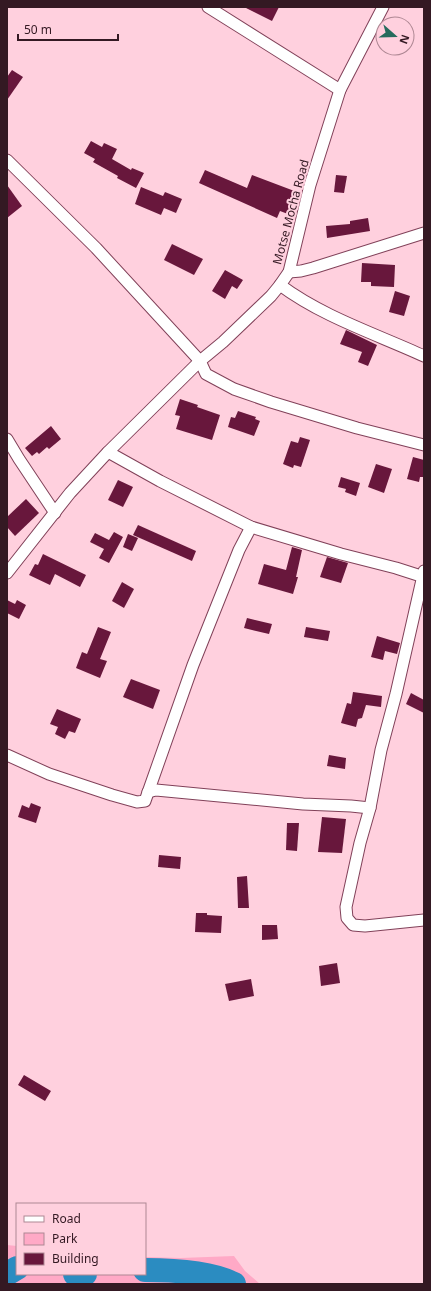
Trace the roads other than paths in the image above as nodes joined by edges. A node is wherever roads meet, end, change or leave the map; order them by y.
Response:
1 (208, 7) edge
2 (383, 7) edge
3 (340, 90) junction
4 (7, 160) edge
5 (424, 233) edge
6 (289, 272) junction
7 (280, 285) junction
8 (424, 356) edge
9 (200, 361) junction
10 (7, 439) edge
11 (424, 445) edge
12 (108, 452) junction
13 (55, 513) junction
14 (251, 527) junction
15 (7, 573) edge
16 (423, 575) edge
17 (7, 755) edge
18 (148, 792) junction
19 (370, 808) junction
20 (424, 920) edge

1 - 3 street
2 - 3 street, Motse Mocha Road
3 - 6 street, Motse Mocha Road
4 - 9 street
5 - 6 street
6 - 7 street, Motse Mocha Road
7 - 8 street
7 - 9 street, Motse Mocha Road
9 - 11 street
9 - 12 street, Motse Mocha Road
10 - 13 street
12 - 13 street, Motse Mocha Road
12 - 14 street
13 - 15 street, Motse Mocha Road
14 - 16 street
14 - 18 street
16 - 19 street
17 - 18 street
18 - 19 street
19 - 20 street

